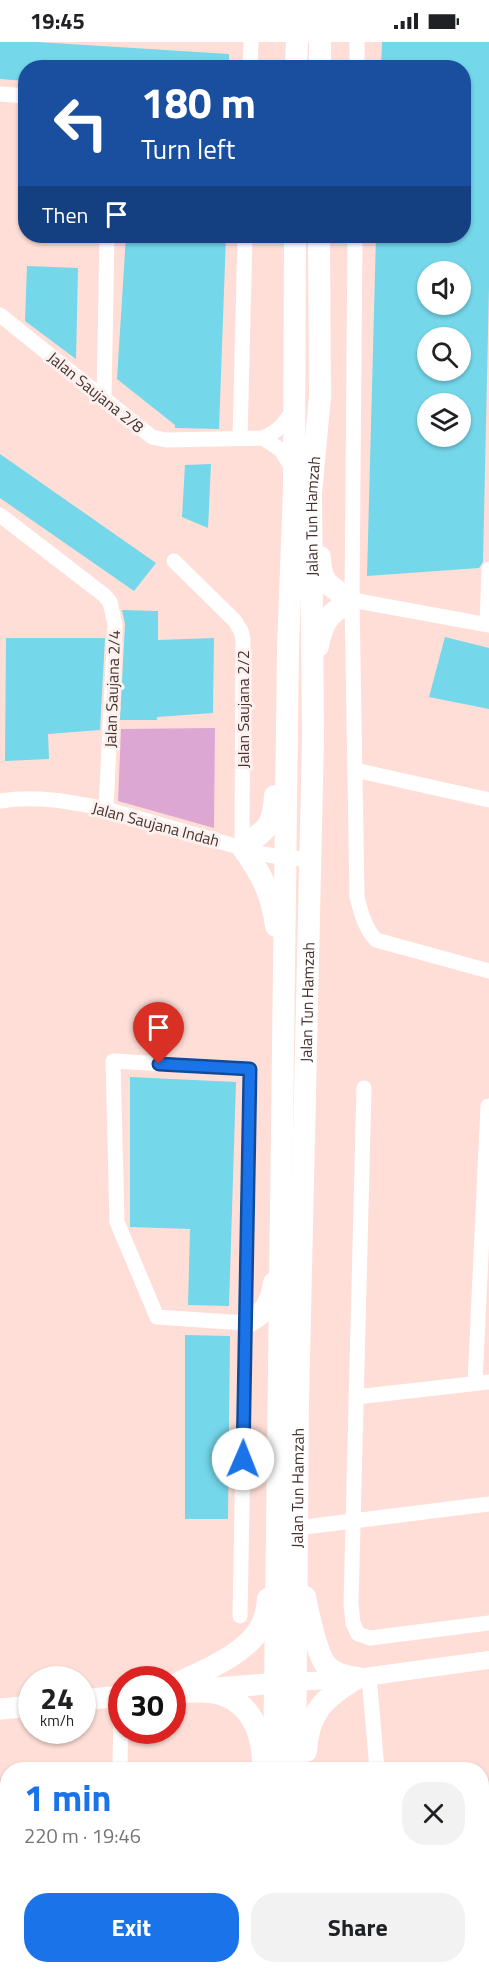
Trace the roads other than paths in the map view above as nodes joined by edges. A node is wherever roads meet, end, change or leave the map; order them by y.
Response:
1 (251, 42) edge
2 (297, 42) edge
3 (320, 42) edge
4 (357, 42) edge
5 (250, 60) edge
6 (296, 60) edge
7 (320, 60) edge
8 (357, 60) edge
9 (0, 94) edge
10 (18, 95) edge
11 (107, 243) edge
12 (245, 243) edge
13 (295, 243) edge
14 (319, 243) edge
15 (355, 243) edge
16 (0, 315) edge
17 (320, 396) junction
18 (104, 398) junction
19 (294, 408) junction
20 (240, 438) junction
21 (263, 438) junction
22 (294, 471) junction
23 (0, 515) edge
24 (174, 561) dead end
25 (489, 569) edge
26 (352, 600) junction
27 (488, 625) edge
28 (288, 675) junction
29 (313, 738) junction
30 (355, 770) junction
31 (489, 800) edge
32 (0, 801) edge
33 (106, 809) junction
34 (242, 848) junction
35 (286, 858) junction
36 (310, 859) junction
37 (489, 970) edge
38 (283, 1037) junction
39 (364, 1089) dead end
40 (488, 1106) edge
41 (281, 1221) junction
42 (246, 1323) junction
43 (482, 1383) edge
44 (356, 1397) junction
45 (279, 1419) junction
46 (279, 1504) junction
47 (489, 1504) edge
48 (353, 1521) junction
49 (297, 1538) junction
50 (240, 1616) dead end
51 (489, 1623) edge
52 (489, 1660) edge
53 (363, 1677) junction
54 (186, 1679) edge
55 (286, 1683) junction
56 (186, 1691) edge
57 (186, 1692) edge
58 (18, 1707) edge
59 (0, 1709) edge
60 (120, 1744) edge
61 (120, 1762) edge
62 (264, 1762) edge
63 (275, 1762) edge
64 (294, 1762) edge
65 (305, 1762) edge
66 (376, 1762) edge

1 - 5 street
2 - 6 main road
3 - 7 main road
4 - 8 street
9 - 10 street
11 - 18 street
12 - 20 street
13 - 19 main road, Jalan Tun Hamzah
14 - 17 main road, Jalan Tun Hamzah
15 - 26 street
16 - 18 street, Jalan Saujana 2/8
17 - 26 main road
17 - 29 main road, Jalan Tun Hamzah
18 - 20 street, Jalan Saujana 2/8
19 - 21 street
19 - 22 main road, Jalan Tun Hamzah
20 - 21 street, Jalan Saujana 2/8
21 - 22 street
22 - 28 main road, Jalan Tun Hamzah
23 - 33 street, Jalan Saujana 2/4
24 - 34 street, Jalan Saujana 2/2
25 - 27 street
26 - 27 street
26 - 29 main road
26 - 30 street
28 - 34 main road
28 - 35 main road, Jalan Tun Hamzah
29 - 36 main road, Jalan Tun Hamzah
30 - 31 street
30 - 37 street
32 - 33 street, Jalan Saujana Indah
33 - 34 street, Jalan Saujana Indah
34 - 35 street, Jalan Saujana Indah
34 - 38 main road
35 - 36 street, Jalan Saujana Indah
35 - 38 main road, Jalan Tun Hamzah
36 - 49 main road, Jalan Tun Hamzah
38 - 41 main road, Jalan Tun Hamzah
39 - 44 street
40 - 43 street
41 - 42 main road
41 - 45 main road, Jalan Tun Hamzah
42 - 42 street
42 - 45 main road
42 - 50 street
43 - 44 street
44 - 48 street
45 - 46 main road, Jalan Tun Hamzah
46 - 54 main road
46 - 55 main road, Jalan Tun Hamzah
47 - 48 street
48 - 49 street
48 - 51 street
49 - 53 main road
49 - 55 main road, Jalan Tun Hamzah
52 - 53 street
53 - 55 street
53 - 65 main road
53 - 66 street
55 - 56 main road
55 - 63 main road, Jalan Tun Hamzah
55 - 64 main road, Jalan Tun Hamzah
57 - 62 main road
58 - 59 main road
60 - 61 street

